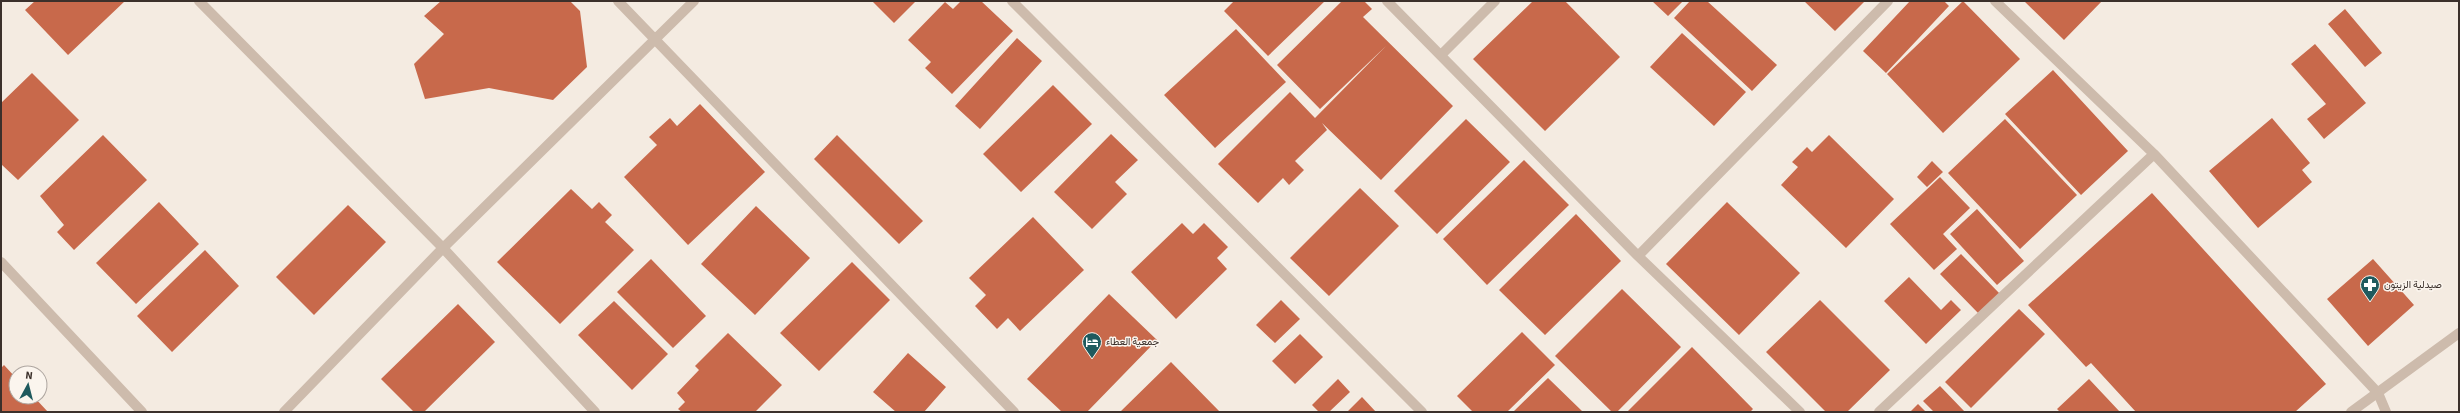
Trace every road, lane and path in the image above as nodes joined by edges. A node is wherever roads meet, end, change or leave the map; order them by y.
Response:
1 (199, 1) edge
2 (618, 1) edge
3 (694, 1) edge
4 (1012, 1) edge
5 (1387, 1) edge
6 (1495, 1) edge
7 (1888, 1) edge
8 (1995, 1) edge
9 (656, 39) junction
10 (1441, 55) junction
11 (2154, 154) junction
12 (444, 248) junction
13 (1638, 256) junction
14 (1, 262) edge
15 (2459, 333) edge
16 (2378, 393) junction
17 (142, 412) edge
18 (284, 412) edge
19 (595, 412) edge
20 (1014, 412) edge
21 (1422, 412) edge
22 (1800, 412) edge
23 (1879, 412) edge
24 (2351, 412) edge
25 (2386, 412) edge

1 - 12 street
2 - 9 street
3 - 9 street
4 - 21 street
5 - 10 street
6 - 10 street
7 - 13 street
8 - 11 street
9 - 12 street
9 - 20 street
10 - 13 street
11 - 16 street
11 - 23 street
12 - 18 street
12 - 19 street
13 - 22 street
14 - 17 street
15 - 16 street
16 - 24 street
16 - 25 street

